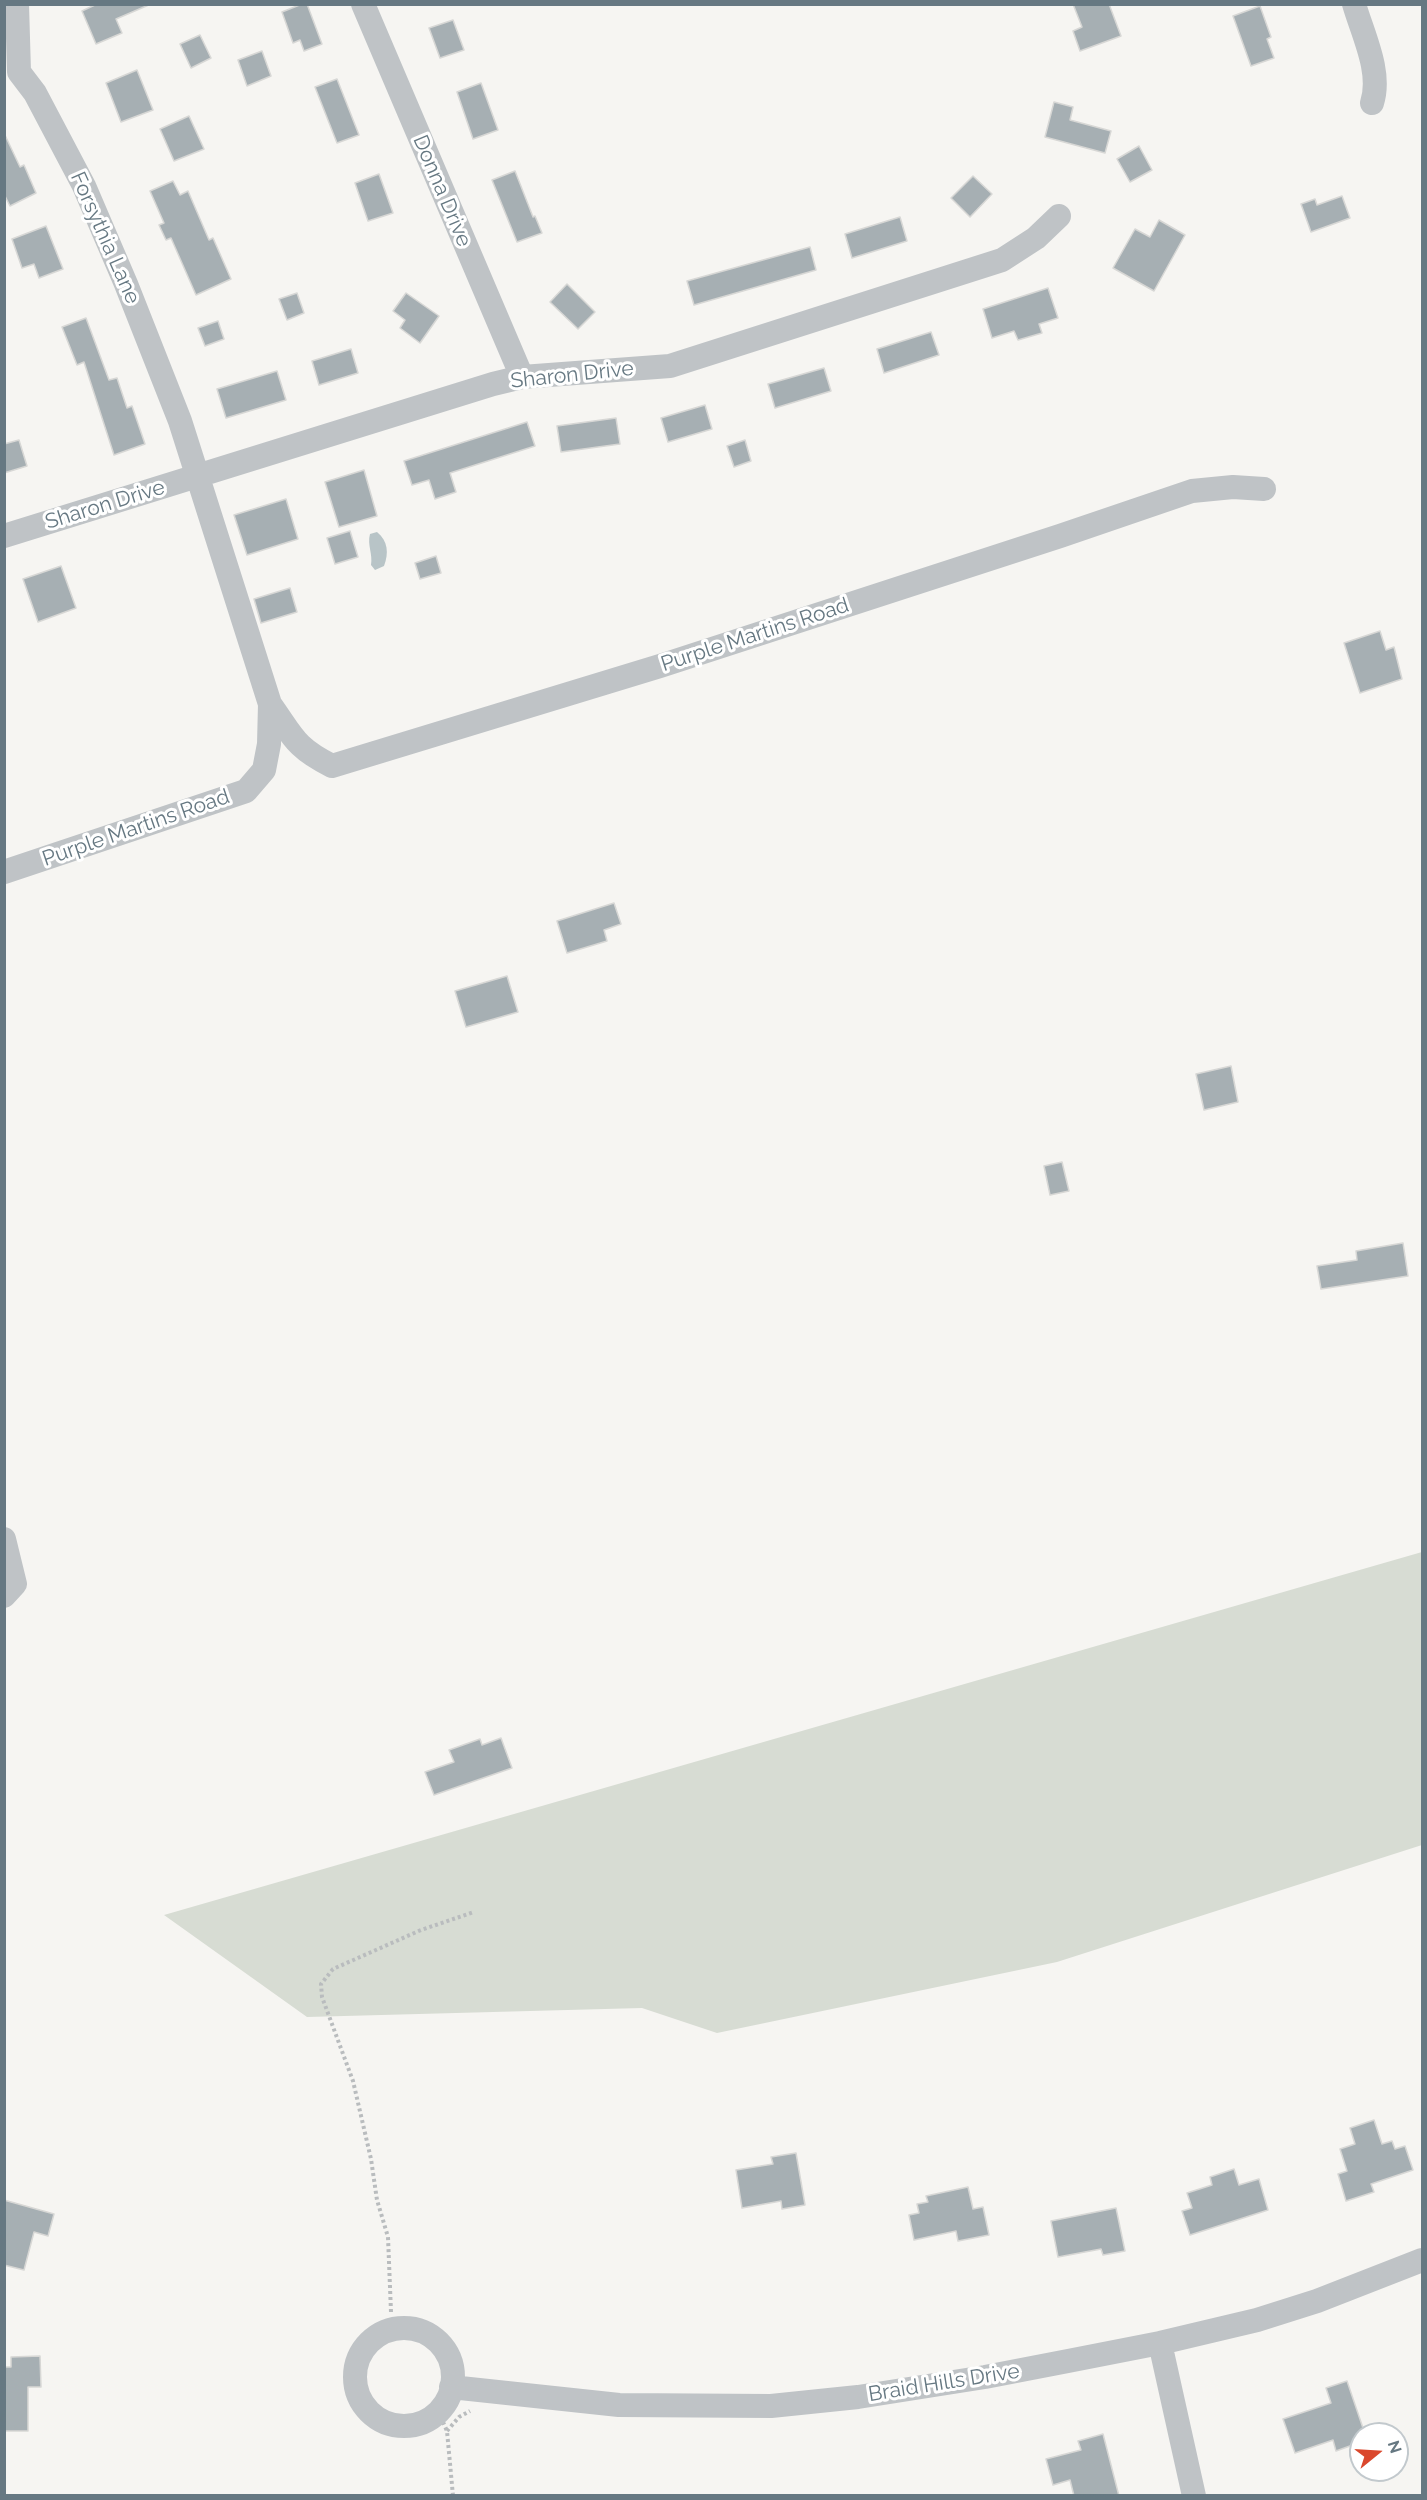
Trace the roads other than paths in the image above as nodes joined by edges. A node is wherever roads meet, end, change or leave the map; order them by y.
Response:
1 (17, 4) edge
2 (363, 4) edge
3 (1354, 4) edge
4 (12, 78) edge
5 (1372, 103) dead end
6 (1059, 216) dead end
7 (522, 377) junction
8 (198, 476) junction
9 (1264, 489) dead end
10 (4, 536) edge
11 (270, 704) junction
12 (4, 873) edge
13 (4, 1539) edge
14 (4, 1596) edge
15 (1422, 2260) edge
16 (1160, 2343) junction
17 (451, 2387) junction
18 (1194, 2496) edge

1 - 4 street, Forsythia Lane
2 - 7 street, Donna Drive
3 - 5 street
4 - 8 street, Forsythia Lane
6 - 7 street, Sharon Drive
7 - 8 street, Sharon Drive
8 - 10 street, Sharon Drive
8 - 11 street, Purple Martins Road
9 - 11 street, Purple Martins Road
11 - 12 street, Purple Martins Road
13 - 14 street
15 - 16 street, Braid Hills Drive
16 - 17 street, Braid Hills Drive
16 - 18 street
17 - 17 street

